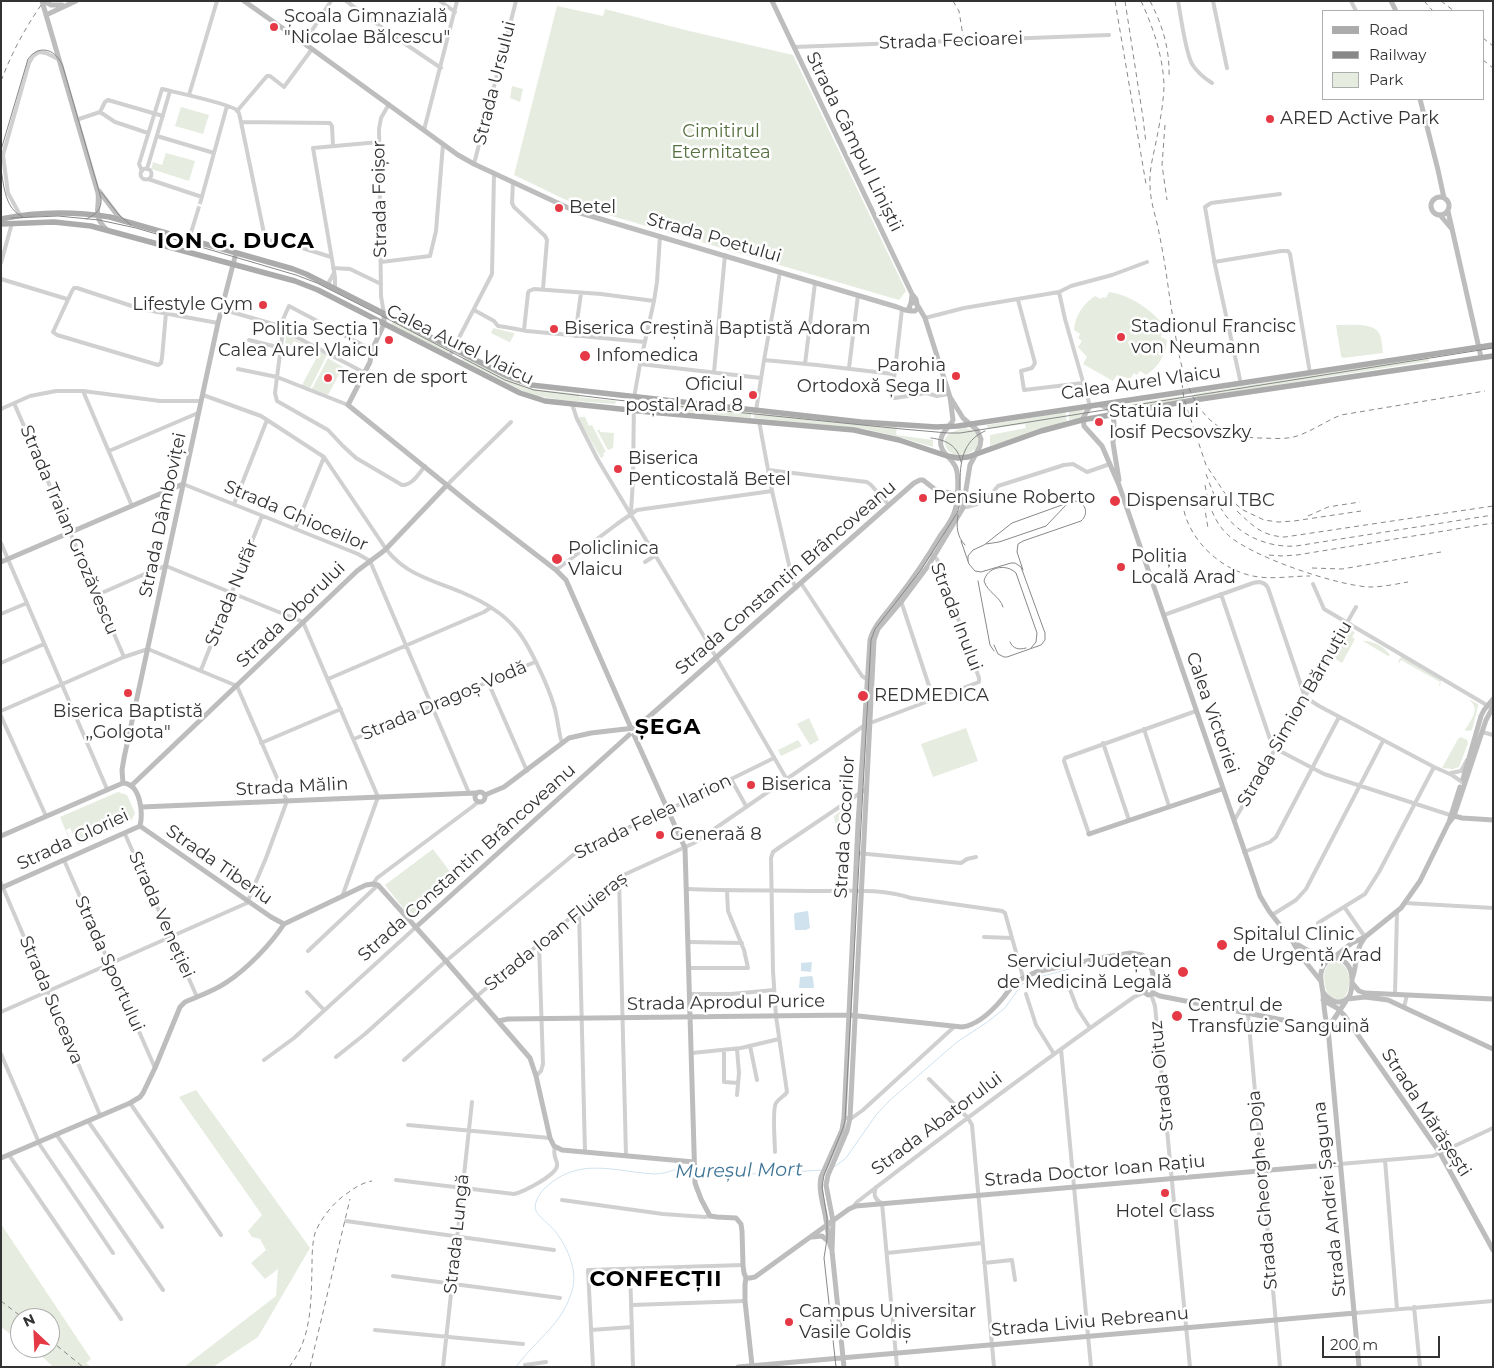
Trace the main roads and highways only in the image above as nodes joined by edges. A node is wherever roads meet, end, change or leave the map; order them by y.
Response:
1 (1, 219) edge
2 (1, 224) edge
3 (1493, 345) edge
4 (1493, 356) edge

1 - 3 main road, Calea Aurel Vlaicu
2 - 4 main road, Calea Aurel Vlaicu

